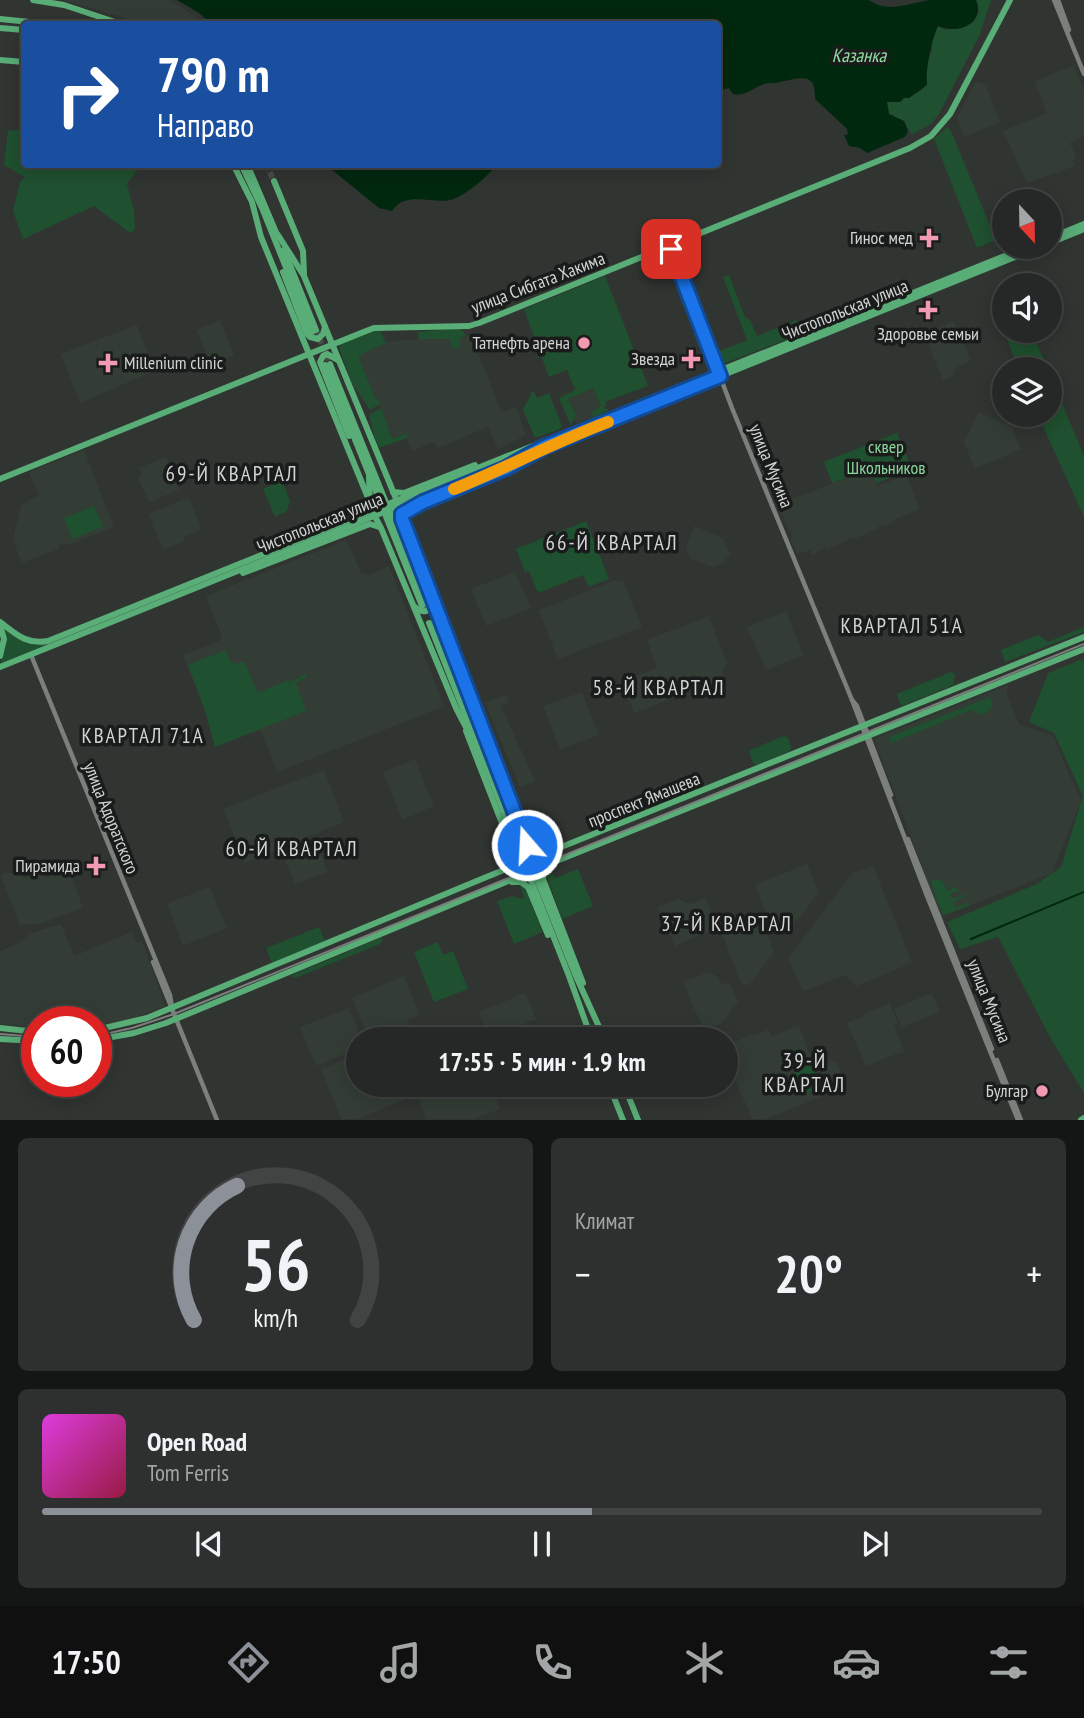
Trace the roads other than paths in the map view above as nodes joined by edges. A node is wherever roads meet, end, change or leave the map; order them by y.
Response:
1 (33, 0) edge
2 (1009, 0) edge
3 (1056, 0) edge
4 (0, 19) edge
5 (21, 21) edge
6 (112, 21) edge
7 (0, 28) edge
8 (21, 30) edge
9 (0, 60) edge
10 (21, 62) edge
11 (1084, 67) edge
12 (1084, 74) edge
13 (235, 168) edge
14 (246, 168) edge
15 (246, 168) edge
16 (274, 181) tunnel mouth
17 (256, 195) junction
18 (255, 211) junction
19 (269, 227) junction
20 (1084, 227) edge
21 (278, 235) junction
22 (1062, 235) edge
23 (669, 244) junction
24 (998, 259) edge
25 (1010, 259) edge
26 (304, 276) junction
27 (286, 296) junction
28 (295, 303) junction
29 (325, 325) junction
30 (333, 343) junction
31 (308, 353) junction
32 (340, 361) junction
33 (328, 364) tunnel mouth
34 (719, 374) junction
35 (335, 403) junction
36 (332, 413) junction
37 (364, 426) junction
38 (530, 446) junction
39 (540, 449) junction
40 (364, 454) junction
41 (372, 474) junction
42 (0, 477) edge
43 (417, 488) junction
44 (431, 490) junction
45 (392, 491) junction
46 (369, 502) junction
47 (423, 502) junction
48 (351, 514) junction
49 (402, 519) junction
50 (342, 526) junction
51 (358, 528) junction
52 (381, 528) junction
53 (235, 567) junction
54 (217, 580) junction
55 (433, 598) junction
56 (425, 605) dead end
57 (414, 606) junction
58 (0, 624) edge
59 (444, 624) junction
60 (425, 631) junction
61 (1084, 637) edge
62 (1084, 649) edge
63 (30, 654) junction
64 (0, 656) edge
65 (0, 667) edge
66 (476, 709) junction
67 (464, 724) junction
68 (863, 725) junction
69 (480, 736) junction
70 (867, 736) junction
71 (479, 750) junction
72 (511, 822) junction
73 (527, 841) junction
74 (511, 846) junction
75 (545, 855) junction
76 (548, 864) junction
77 (505, 870) junction
78 (507, 882) junction
79 (548, 892) junction
80 (533, 898) junction
81 (547, 913) junction
82 (590, 1004) junction
83 (172, 1007) junction
84 (580, 1008) junction
85 (176, 1018) junction
86 (112, 1027) edge
87 (587, 1027) edge
88 (600, 1027) edge
89 (0, 1028) edge
90 (21, 1030) edge
91 (112, 1037) edge
92 (0, 1039) edge
93 (21, 1040) edge
94 (614, 1097) edge
95 (628, 1097) edge
96 (217, 1119) edge
97 (623, 1119) edge
98 (638, 1119) edge
99 (1019, 1119) edge

1 - 6 main road
2 - 23 main road, улица Сибгата Хакима
3 - 11 street
3 - 12 street
4 - 5 main road
7 - 8 main road
9 - 10 main road
13 - 18 main road
14 - 17 main road
15 - 21 main road
16 - 26 main road
17 - 18 main road
17 - 19 main road
18 - 27 main road
19 - 21 main road
19 - 28 main road
20 - 22 main road
21 - 26 main road
23 - 30 main road, улица Сибгата Хакима
23 - 34 street, улица Мусина
24 - 34 main road, Чистопольская улица
25 - 34 main road, Чистопольская улица
26 - 29 main road
27 - 28 main road
27 - 31 main road
28 - 29 main road
29 - 30 main road
30 - 31 main road, улица Сибгата Хакима
30 - 32 main road
31 - 36 main road
31 - 42 main road, улица Сибгата Хакима
32 - 35 main road
32 - 37 main road
33 - 40 main road
34 - 38 main road, Чистопольская улица
34 - 39 main road, Чистопольская улица
34 - 68 street, улица Мусина
35 - 36 main road
35 - 40 main road
36 - 46 main road
37 - 40 main road
37 - 45 main road
38 - 43 main road
38 - 44 main road, Чистопольская улица
39 - 44 main road, Чистопольская улица
39 - 47 main road
40 - 41 main road
41 - 45 main road
41 - 46 main road
41 - 56 main road
43 - 45 main road
43 - 47 main road
44 - 50 main road, Чистопольская улица
45 - 49 main road
46 - 48 main road
46 - 52 main road
47 - 49 main road
48 - 51 main road
48 - 53 main road
49 - 55 main road
50 - 53 main road, Чистопольская улица
50 - 54 main road, Чистопольская улица
51 - 52 main road
51 - 54 main road
52 - 57 main road
53 - 58 main road, Чистопольская улица
54 - 63 main road, Чистопольская улица
55 - 57 main road
55 - 59 main road
57 - 60 main road
58 - 64 main road, Чистопольская улица
59 - 60 main road
59 - 66 main road
60 - 67 main road
61 - 68 main road, проспект Ямашева
62 - 70 main road, проспект Ямашева
63 - 65 main road, Чистопольская улица
63 - 83 street, улица Адоратского
66 - 69 main road
66 - 73 main road
67 - 71 main road
67 - 74 main road
68 - 70 street, улица Мусина
68 - 75 main road, проспект Ямашева
69 - 71 main road
69 - 72 main road
70 - 76 main road, проспект Ямашева
70 - 99 street, улица Мусина
71 - 72 main road
72 - 81 main road
73 - 74 main road
73 - 75 main road
74 - 77 main road
75 - 77 main road, проспект Ямашева
76 - 78 main road, проспект Ямашева
76 - 79 main road
77 - 83 main road, проспект Ямашева
78 - 80 main road
78 - 85 main road, проспект Ямашева
79 - 80 main road
79 - 82 main road
80 - 84 main road
81 - 82 main road
81 - 84 main road
82 - 88 main road
83 - 85 street, улица Адоратского
83 - 86 main road, проспект Ямашева
84 - 87 main road
85 - 91 main road, проспект Ямашева
85 - 96 street, улица Адоратского
89 - 90 main road
92 - 93 main road
94 - 97 main road
95 - 98 main road

